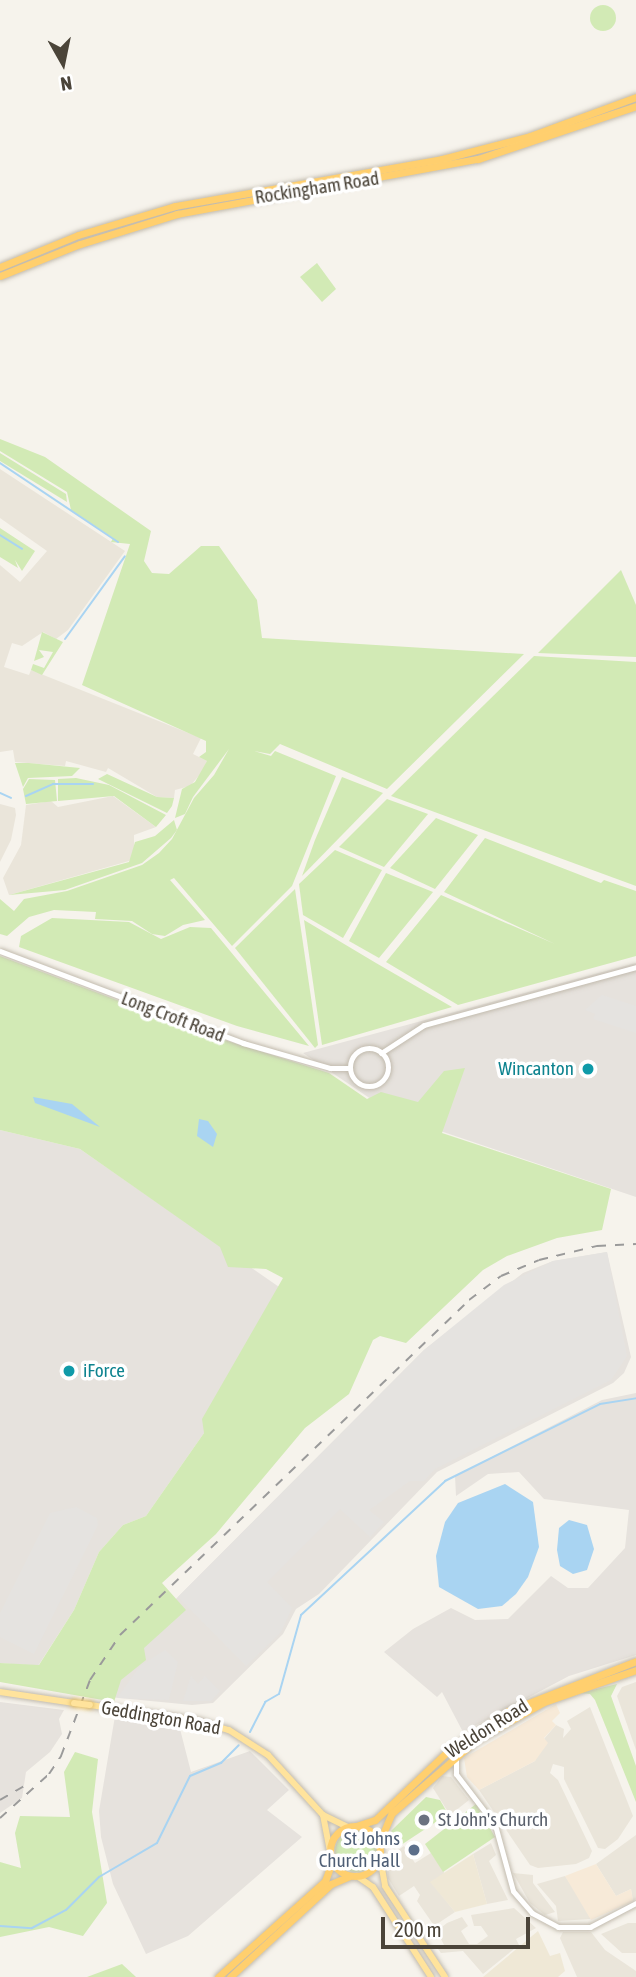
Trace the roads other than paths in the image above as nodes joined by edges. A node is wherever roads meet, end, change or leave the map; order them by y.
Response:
1 (636, 97) edge
2 (636, 106) edge
3 (0, 267) edge
4 (0, 276) edge
5 (0, 951) edge
6 (636, 967) edge
7 (381, 1053) junction
8 (349, 1068) junction
9 (636, 1661) edge
10 (636, 1670) edge
11 (0, 1692) edge
12 (459, 1752) junction
13 (436, 1771) junction
14 (456, 1774) junction
15 (323, 1815) junction
16 (352, 1826) junction
17 (379, 1843) junction
18 (330, 1851) junction
19 (380, 1857) junction
20 (332, 1862) junction
21 (354, 1876) junction
22 (636, 1903) edge
23 (218, 1977) edge
24 (230, 1977) edge
25 (431, 1977) edge
26 (445, 1977) edge

1 - 3 highway, Rockingham Road
2 - 4 highway, Rockingham Road
5 - 8 street, Long Croft Road
6 - 7 street
7 - 8 street
7 - 8 street
9 - 16 highway, Weldon Road
10 - 12 highway, Weldon Road
11 - 15 main road, Geddington Road, bridge
12 - 13 highway, Weldon Road
12 - 14 street
13 - 14 street
13 - 17 highway, Weldon Road
14 - 22 street
15 - 16 main road
15 - 18 main road
16 - 17 highway
16 - 18 highway
17 - 19 highway
18 - 20 highway
19 - 21 highway
19 - 26 main road
20 - 21 highway
20 - 23 highway
21 - 24 highway
21 - 25 main road

